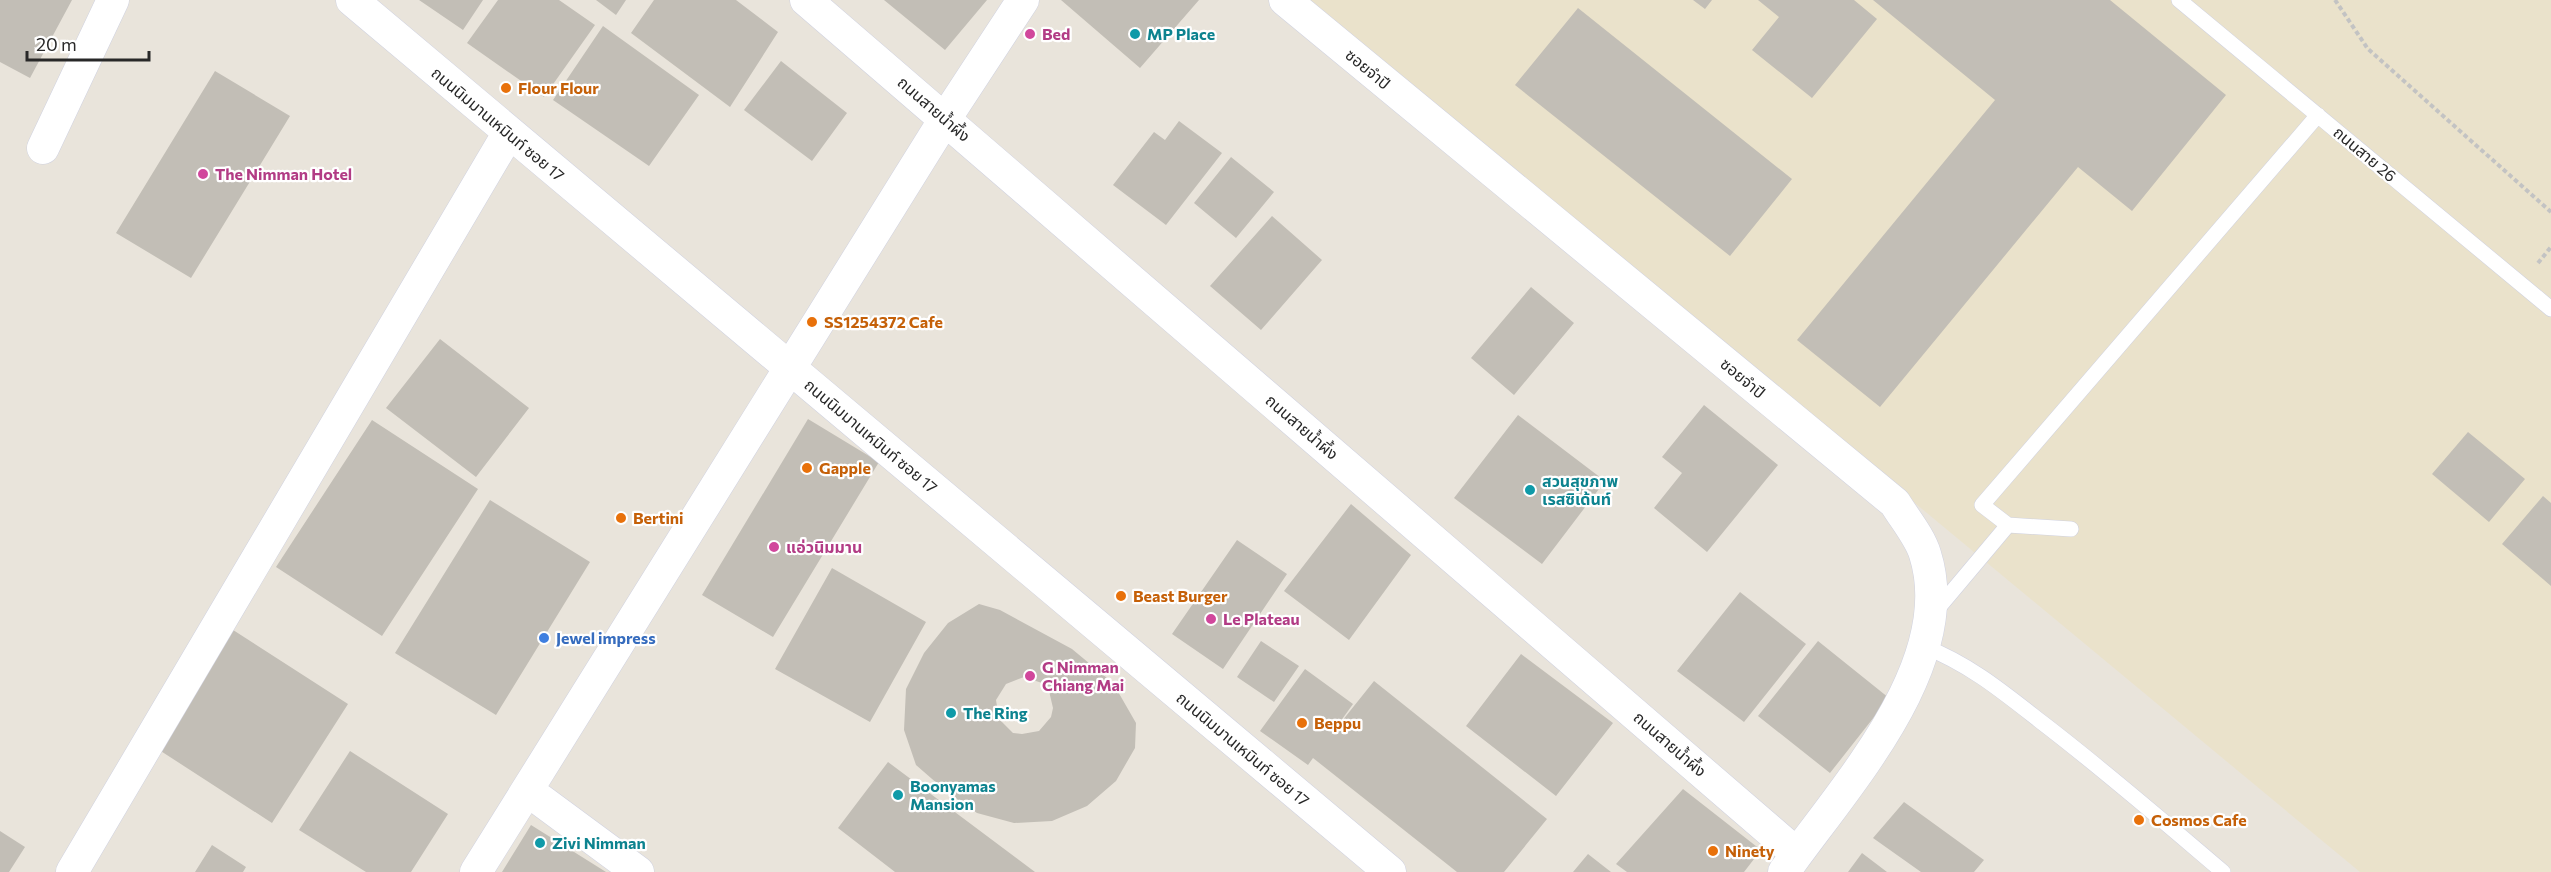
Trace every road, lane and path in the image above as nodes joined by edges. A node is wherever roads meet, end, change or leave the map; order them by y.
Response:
1 (113, 0) edge
2 (352, 0) edge
3 (806, 0) edge
4 (1023, 0) edge
5 (1285, 0) edge
6 (2179, 0) edge
7 (2335, 0) edge
8 (2318, 115) junction
9 (945, 118) junction
10 (508, 134) junction
11 (44, 148) dead end
12 (2551, 212) edge
13 (2551, 309) edge
14 (790, 369) junction
15 (2008, 525) junction
16 (2071, 529) dead end
17 (1928, 632) junction
18 (527, 790) junction
19 (1791, 863) edge
20 (72, 872) edge
21 (476, 872) edge
22 (638, 872) edge
23 (1389, 872) edge
24 (2223, 872) edge

1 - 11 street
2 - 10 street, ถนนนิมมานเหมินท์ ซอย 17
3 - 9 street, ถนนสายน้ำผึ้ง
4 - 9 street
5 - 17 street, ซอยจำปี
6 - 8 lane, ถนนสาย 26
7 - 12 path
8 - 13 lane, ถนนสาย 26
8 - 15 lane
9 - 14 street
9 - 19 street, ถนนสายน้ำผึ้ง
10 - 14 street, ถนนนิมมานเหมินท์ ซอย 17
10 - 20 street
14 - 18 street
14 - 23 street, ถนนนิมมานเหมินท์ ซอย 17
15 - 16 lane
15 - 17 lane
17 - 19 street, ซอยจำปี
17 - 24 lane
18 - 21 street
18 - 22 street

